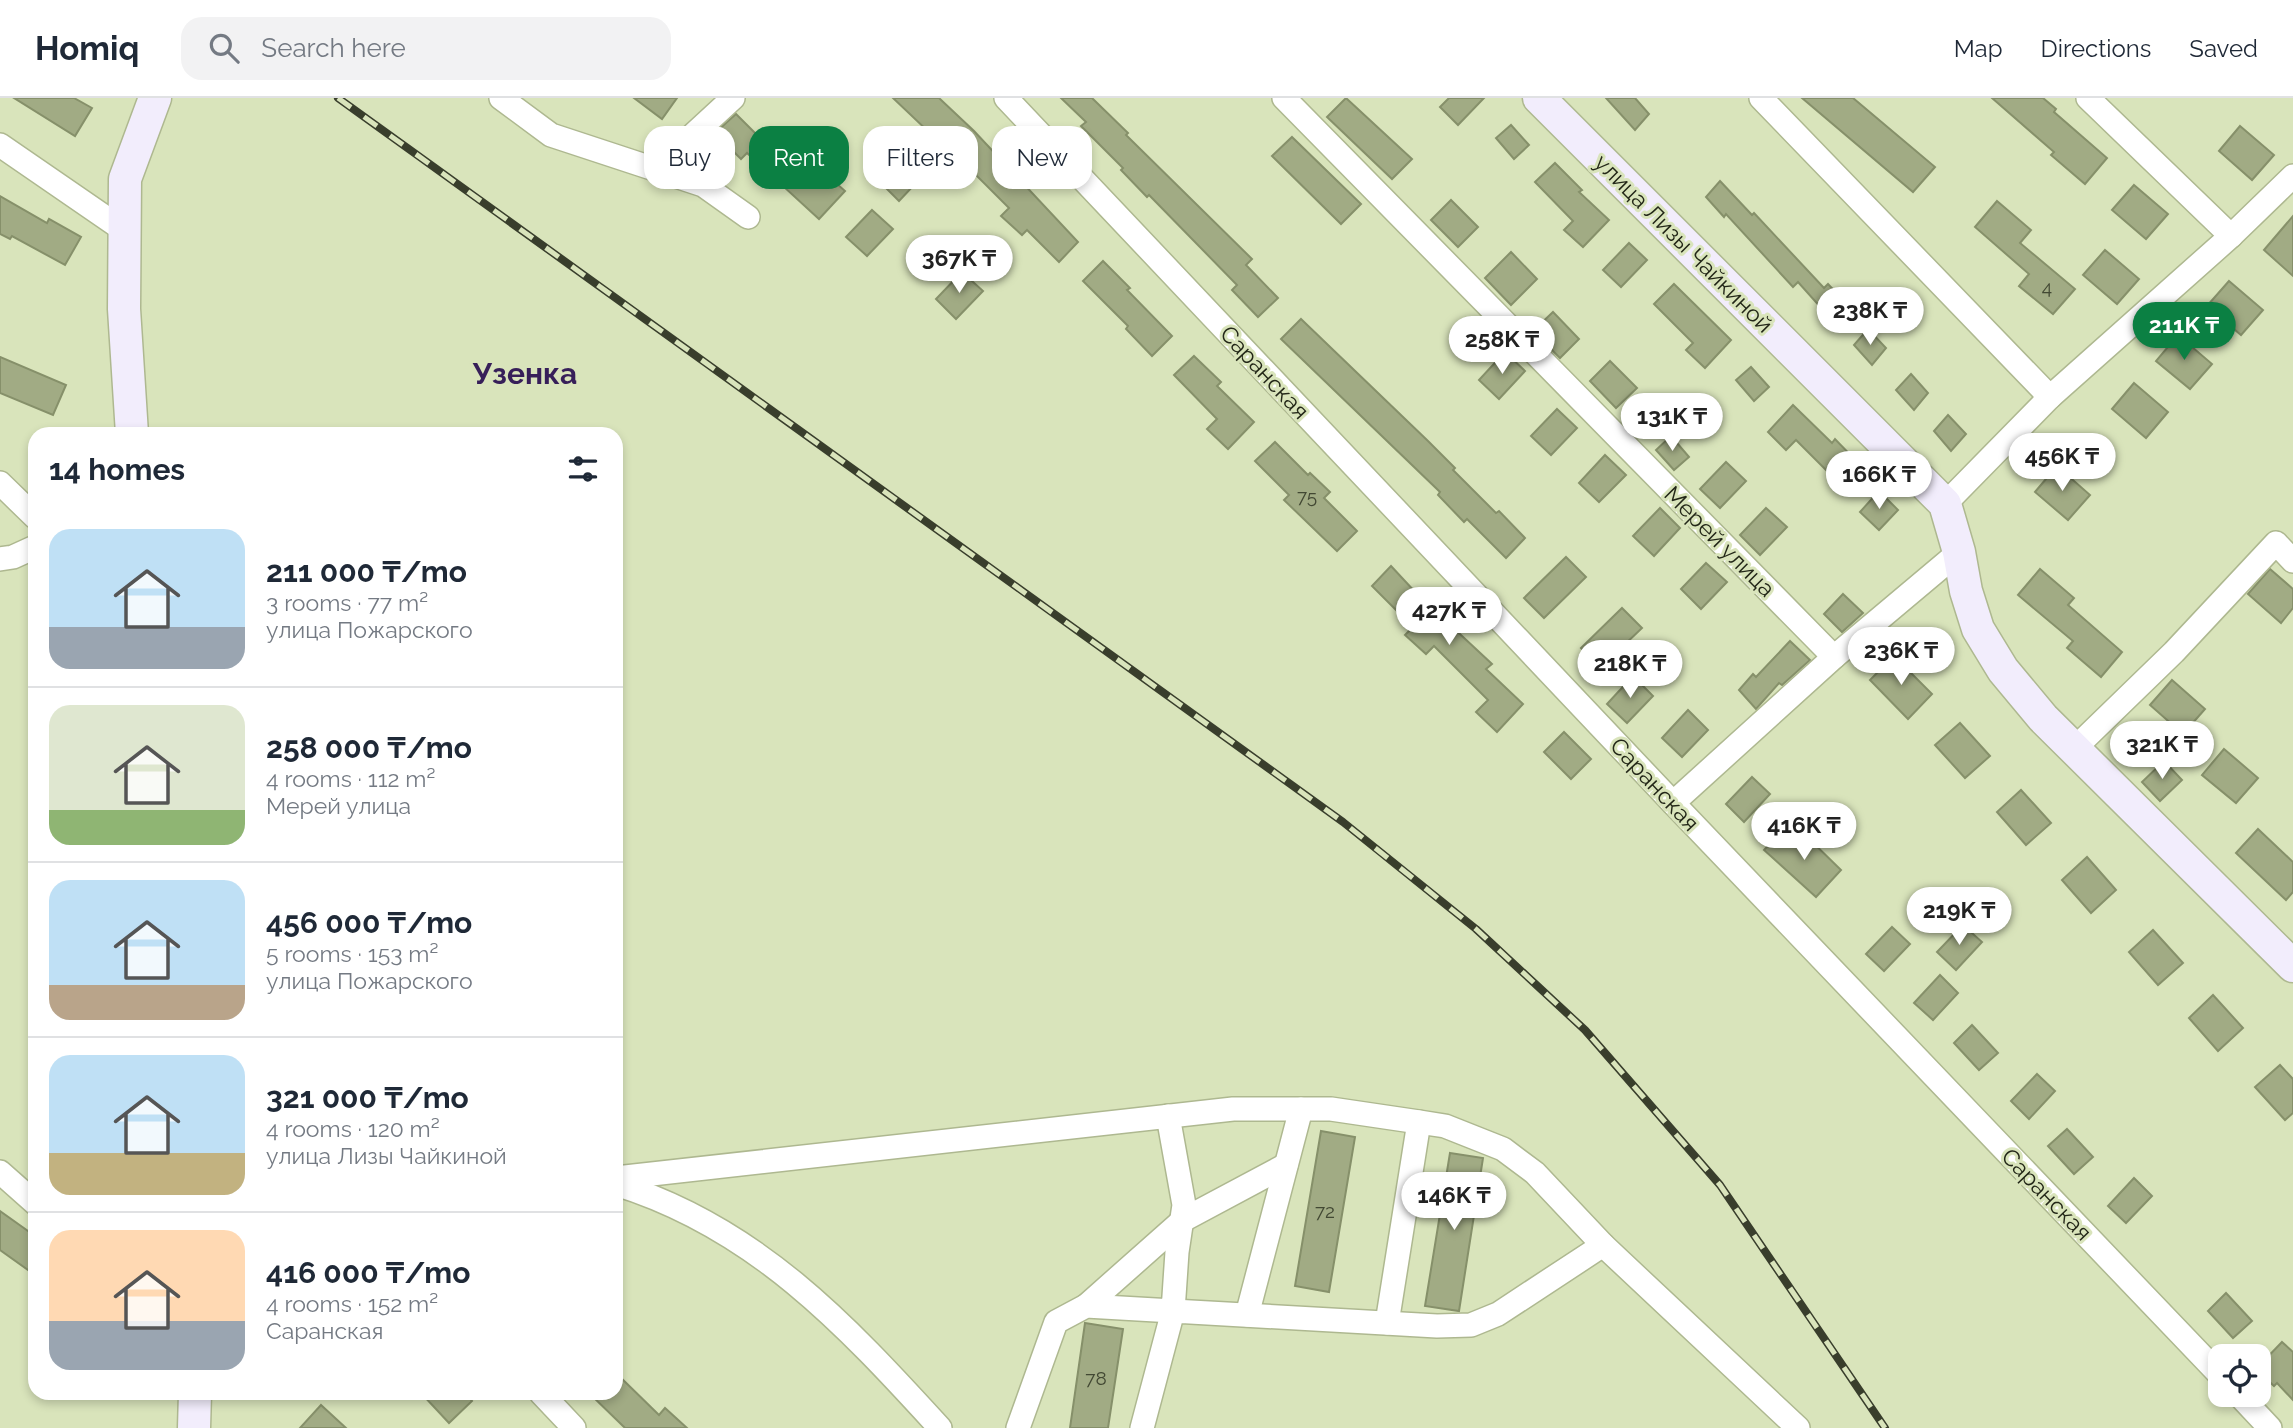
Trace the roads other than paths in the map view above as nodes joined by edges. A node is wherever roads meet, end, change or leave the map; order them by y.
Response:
1 (155, 98) edge
2 (501, 98) edge
3 (733, 98) edge
4 (1006, 98) edge
5 (1284, 98) edge
6 (1539, 98) edge
7 (1761, 98) edge
8 (2088, 98) edge
9 (703, 126) edge
10 (0, 145) edge
11 (644, 165) edge
12 (2293, 176) edge
13 (709, 189) edge
14 (748, 217) dead end
15 (125, 231) junction
16 (2231, 236) junction
17 (2050, 397) junction
18 (132, 427) edge
19 (0, 484) edge
20 (1944, 504) junction
21 (28, 510) edge
22 (28, 551) edge
23 (1959, 552) junction
24 (1, 558) edge
25 (2293, 561) edge
26 (1834, 657) junction
27 (2074, 748) junction
28 (1673, 803) junction
29 (2293, 966) edge
30 (1301, 1109) junction
31 (1168, 1116) junction
32 (1419, 1122) junction
33 (1286, 1166) junction
34 (0, 1172) edge
35 (623, 1177) edge
36 (623, 1186) edge
37 (28, 1197) edge
38 (1183, 1220) junction
39 (1603, 1245) junction
40 (1086, 1306) junction
41 (1173, 1311) junction
42 (1247, 1315) junction
43 (1387, 1323) junction
44 (2208, 1362) edge
45 (195, 1400) edge
46 (548, 1400) edge
47 (2250, 1407) edge
48 (194, 1428) edge
49 (574, 1428) edge
50 (940, 1428) edge
51 (1018, 1428) edge
52 (1142, 1428) edge
53 (1798, 1428) edge
54 (2270, 1428) edge

1 - 15 street
2 - 11 street
3 - 9 street
4 - 28 street, Саранская
5 - 26 street, Мерей улица
6 - 20 street, улица Лизы Чайкиной
7 - 17 street
8 - 16 street
10 - 15 street
12 - 16 street
13 - 14 street
15 - 18 street
16 - 17 street
17 - 20 street
19 - 21 street
20 - 23 street, улица Лизы Чайкиной
22 - 24 street
23 - 26 street
23 - 27 street, улица Лизы Чайкиной
25 - 27 street
26 - 28 street
27 - 29 street, улица Лизы Чайкиной
28 - 44 street, Саранская
30 - 31 street
30 - 32 street
30 - 33 street
31 - 35 street
31 - 38 street
32 - 39 street
32 - 43 street
33 - 38 street
33 - 42 street
34 - 37 street
36 - 50 street
38 - 40 street
38 - 41 street
39 - 43 street
39 - 53 street
40 - 41 street
40 - 51 street
41 - 42 street
41 - 52 street
42 - 43 street
45 - 48 street
46 - 49 street
47 - 54 street

